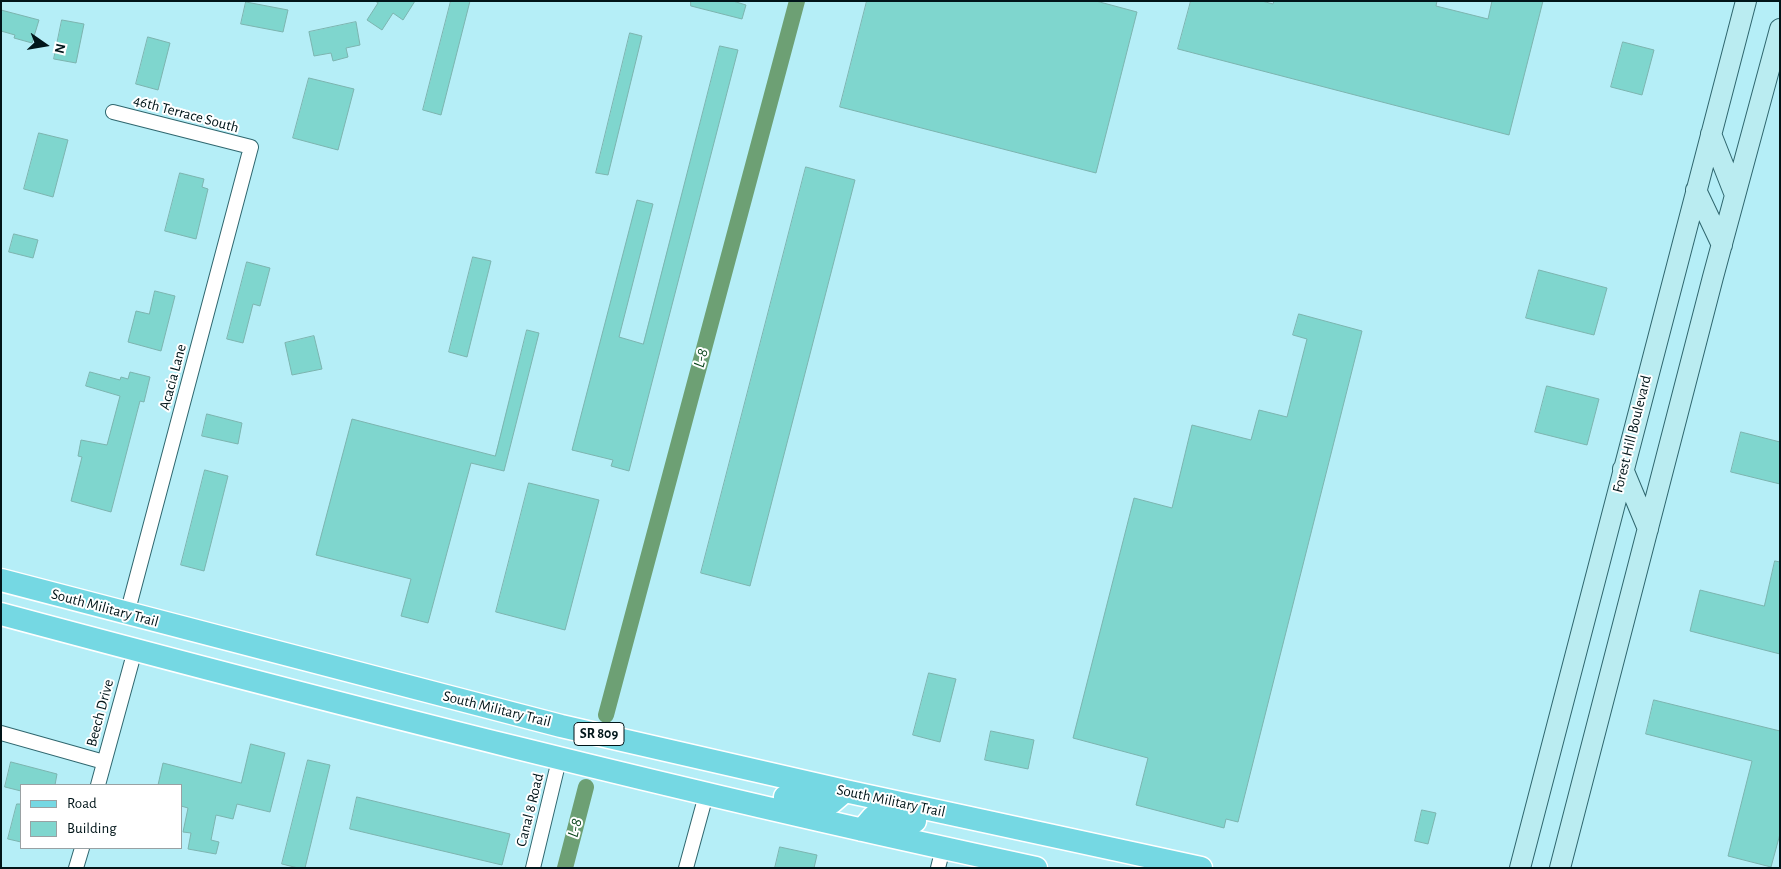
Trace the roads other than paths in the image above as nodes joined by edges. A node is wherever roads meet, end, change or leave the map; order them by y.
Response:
1 (1746, 1) edge
2 (1780, 28) edge
3 (113, 112) dead end
4 (1710, 134) junction
5 (251, 147) joint
6 (1696, 190) junction
7 (1735, 195) junction
8 (1722, 245) junction
9 (1623, 469) junction
10 (1648, 529) junction
11 (1, 580) edge
12 (1, 600) edge
13 (1, 614) edge
14 (128, 614) junction
15 (134, 650) junction
16 (351, 673) junction
17 (1, 733) edge
18 (559, 760) junction
19 (104, 762) junction
20 (645, 780) junction
21 (98, 784) edge
22 (845, 791) junction
23 (706, 795) junction
24 (862, 830) junction
25 (1090, 844) junction
26 (82, 849) edge
27 (941, 858) edge
28 (76, 868) edge
29 (532, 868) edge
30 (686, 868) edge
31 (1036, 868) edge
32 (1201, 868) edge
33 (1520, 868) edge
34 (1560, 868) edge

1 - 4 main road, Forest Hill Boulevard
2 - 7 main road
3 - 5 street, 46th Terrace South
4 - 6 main road, Forest Hill Boulevard
4 - 7 main road
5 - 14 street, Acacia Lane
6 - 8 main road
6 - 9 main road, Forest Hill Boulevard
7 - 8 main road
8 - 10 main road
9 - 10 main road
9 - 33 main road, Forest Hill Boulevard
10 - 34 main road
11 - 14 main road, South Military Trail / SR 809
12 - 14 main road
13 - 15 main road, SR 809
14 - 16 main road, South Military Trail / SR 809
15 - 16 main road
15 - 18 main road, SR 809
15 - 19 street, Beech Drive
16 - 22 main road, South Military Trail / SR 809
17 - 19 street
18 - 20 main road, SR 809
18 - 29 street, Canal 8 Road
19 - 21 street, Beech Drive
20 - 22 main road
20 - 23 main road, SR 809
22 - 25 main road, South Military Trail / SR 809
23 - 24 main road, SR 809
23 - 30 street
24 - 25 main road
24 - 27 main road, SR 809
25 - 32 main road, South Military Trail / SR 809
26 - 28 street
27 - 31 main road, SR 809

